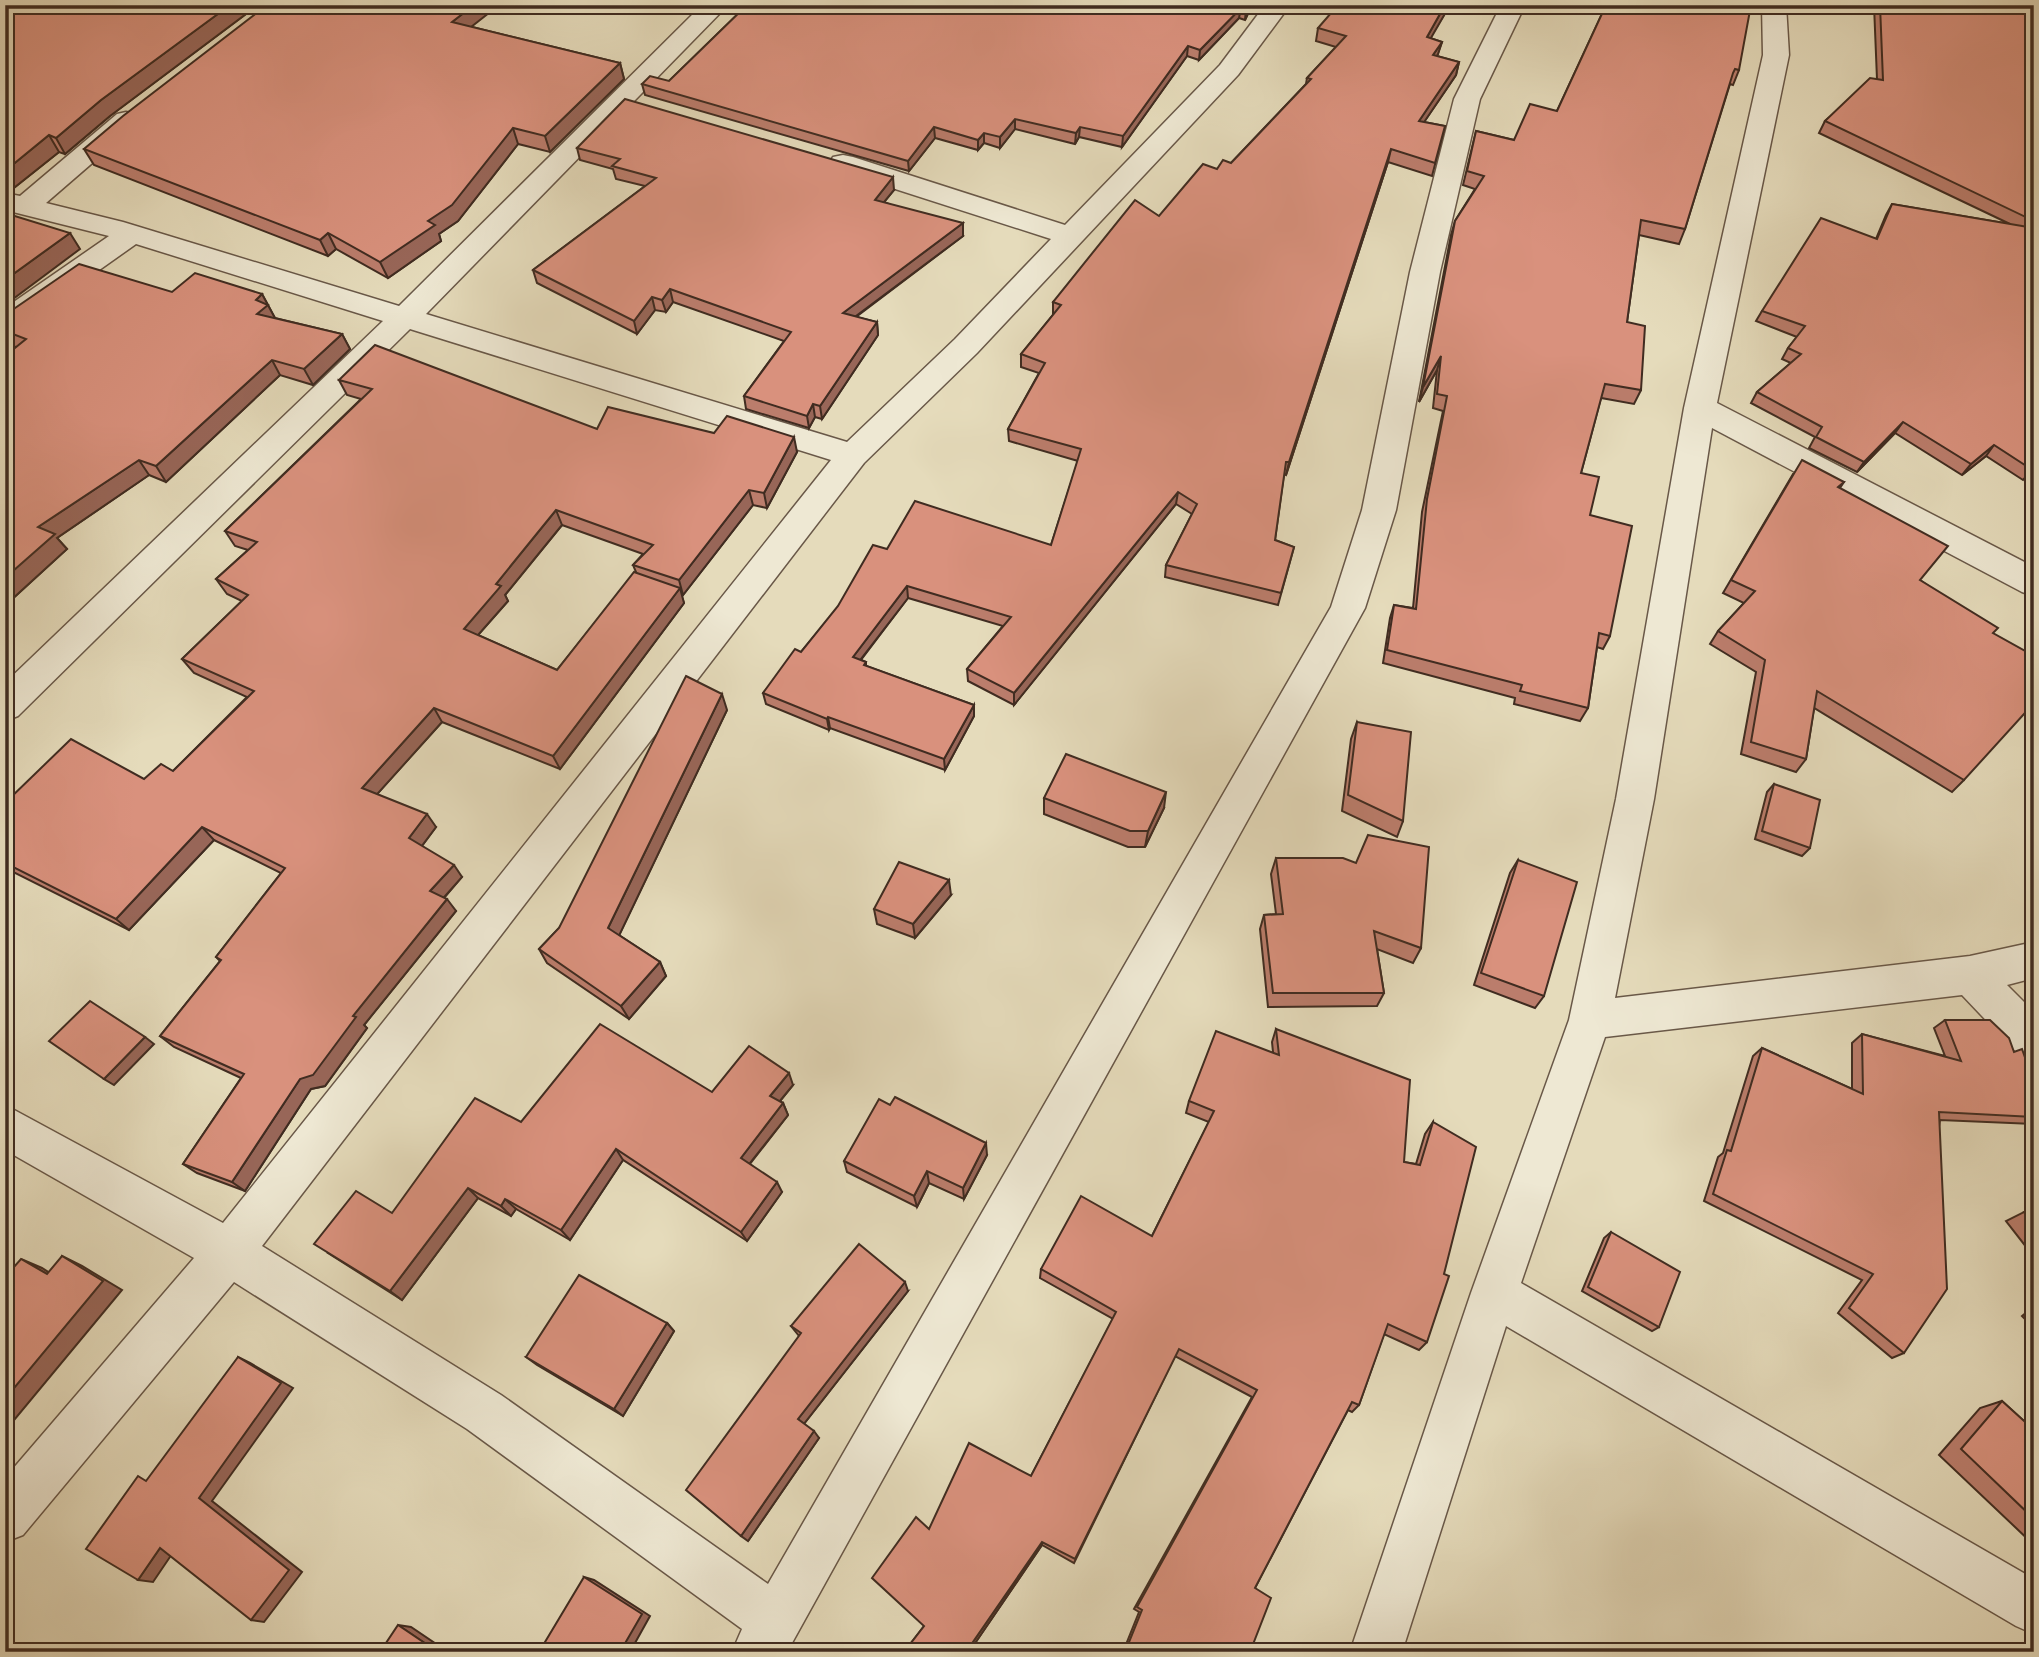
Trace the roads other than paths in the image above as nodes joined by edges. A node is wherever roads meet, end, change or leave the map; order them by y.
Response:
1 (716, 5) edge
2 (1278, 5) edge
3 (1513, 5) edge
4 (1774, 5) edge
5 (142, 108) edge
6 (817, 156) edge
7 (16, 203) edge
8 (132, 234) junction
9 (1071, 236) junction
10 (404, 317) junction
11 (5, 322) edge
12 (1700, 408) junction
13 (853, 455) junction
14 (2034, 583) edge
15 (5, 706) edge
16 (2034, 961) edge
17 (1970, 975) junction
18 (1590, 1020) junction
19 (2034, 1041) edge
20 (5, 1126) edge
21 (229, 1252) junction
22 (1494, 1293) junction
23 (5, 1517) edge
24 (2034, 1608) edge
25 (766, 1636) edge
26 (1376, 1652) edge

1 - 10 street
2 - 9 street
3 - 25 street
4 - 12 street
5 - 7 street
6 - 9 street
7 - 8 street
8 - 10 street
8 - 11 street
9 - 13 street
10 - 13 street
10 - 15 street
12 - 14 street
12 - 18 street
13 - 21 street
16 - 17 street
17 - 18 street
17 - 19 street
18 - 22 street
20 - 21 street
21 - 23 street
21 - 25 street
22 - 24 street
22 - 26 street

